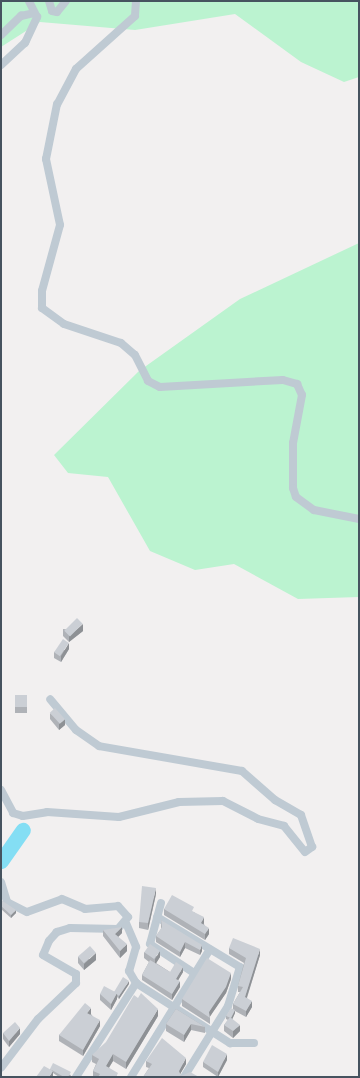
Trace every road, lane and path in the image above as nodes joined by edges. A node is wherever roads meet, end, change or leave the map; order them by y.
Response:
1 (29, 1) edge
2 (49, 1) edge
3 (66, 1) edge
4 (136, 1) edge
5 (34, 13) junction
6 (1, 35) edge
7 (1, 65) edge
8 (359, 519) edge
9 (50, 699) dead end
10 (1, 790) edge
11 (1, 882) edge
12 (161, 903) dead end
13 (157, 917) junction
14 (126, 923) junction
15 (210, 949) junction
16 (194, 973) junction
17 (136, 983) junction
18 (174, 1008) junction
19 (213, 1031) junction
20 (254, 1043) dead end
21 (1, 1068) edge
22 (79, 1076) edge
23 (131, 1077) edge
24 (184, 1077) edge

1 - 5 street
2 - 3 street
4 - 8 street
5 - 6 street
5 - 7 street
9 - 10 street
11 - 14 street
12 - 13 street
13 - 15 street
13 - 16 street
14 - 17 street
14 - 21 street
15 - 16 street
15 - 19 street
16 - 18 street
17 - 18 street
17 - 22 street
18 - 19 street
18 - 23 street
19 - 20 street
19 - 24 street

